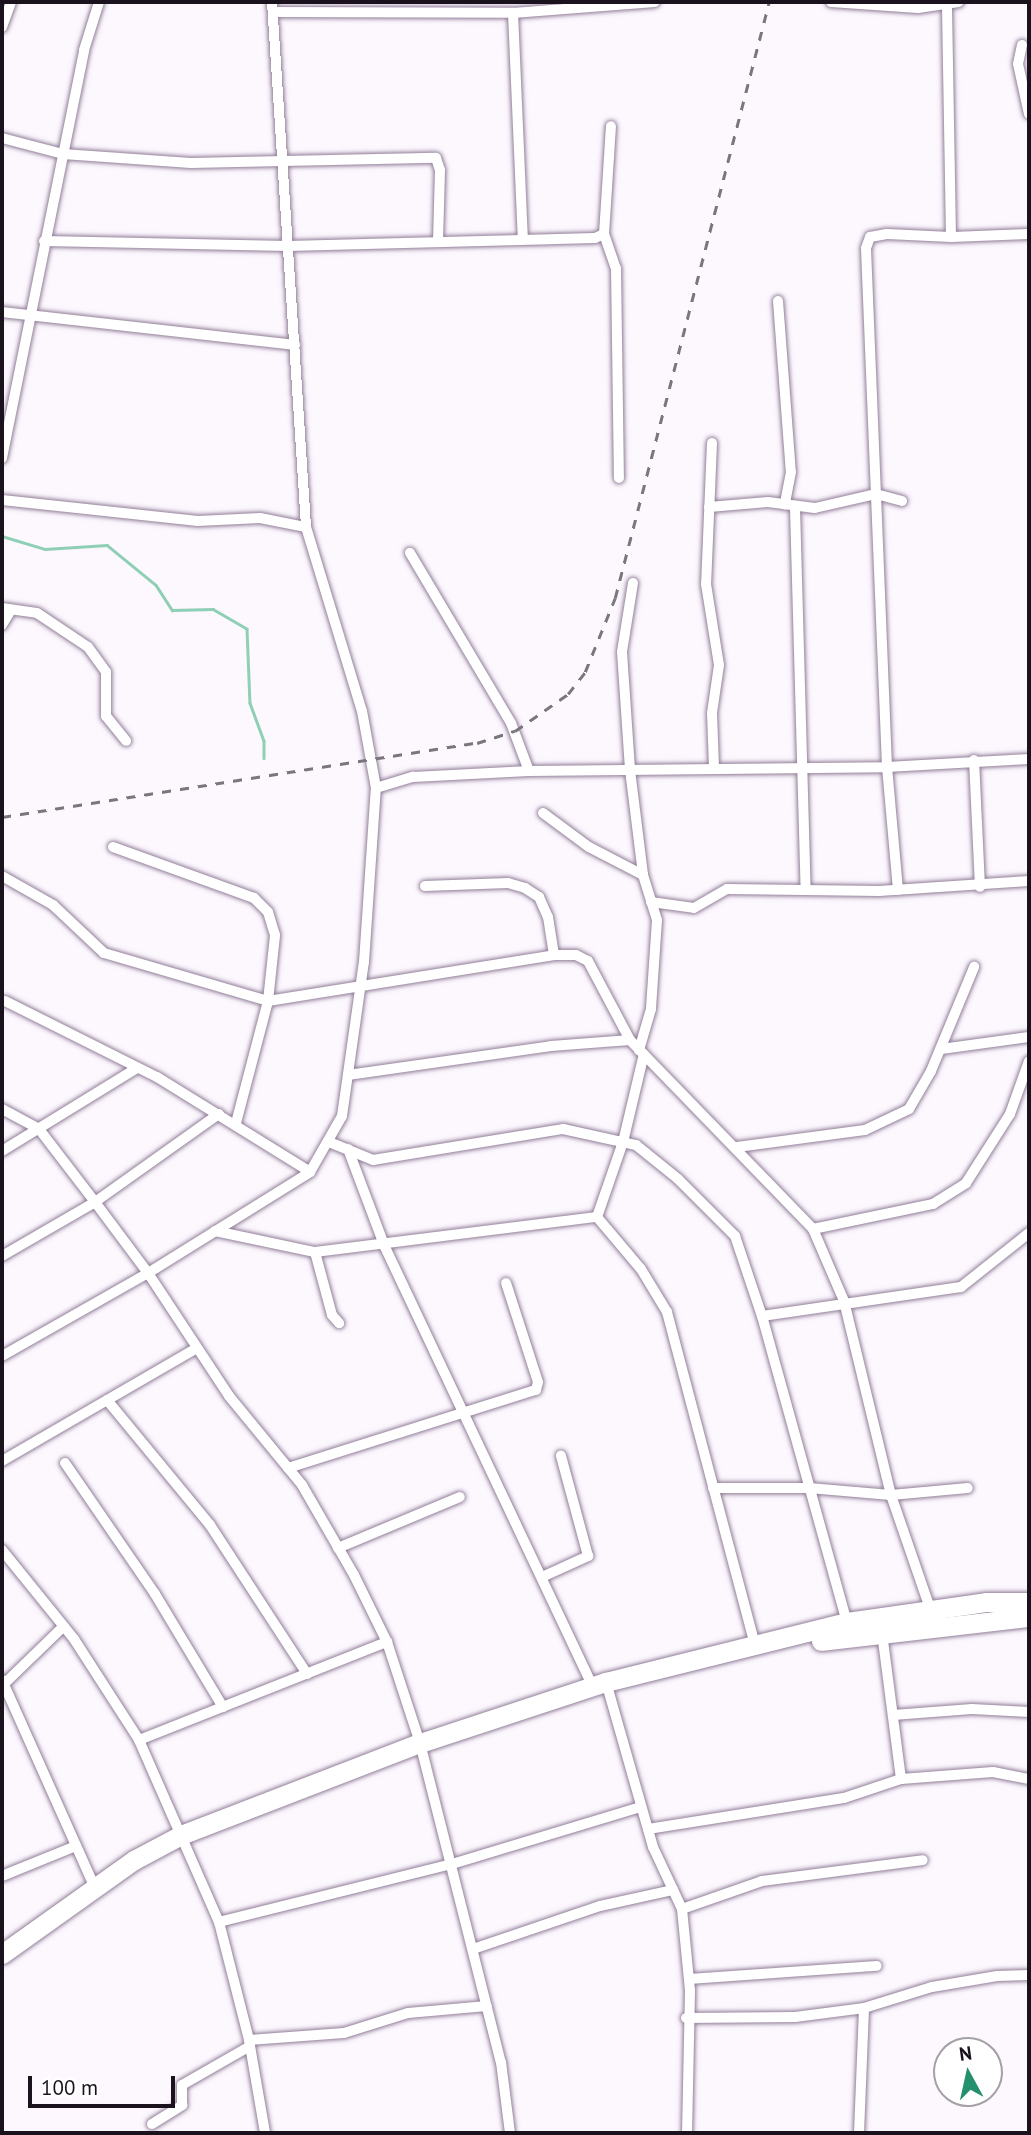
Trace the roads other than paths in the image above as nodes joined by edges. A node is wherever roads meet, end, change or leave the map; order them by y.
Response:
1 (11, 2) edge
2 (99, 2) edge
3 (655, 2) edge
4 (831, 2) edge
5 (953, 3) edge
6 (346, 6) edge
7 (273, 7) edge
8 (414, 7) edge
9 (478, 7) edge
10 (513, 13) junction
11 (2, 27) edge
12 (1022, 45) dead end
13 (1029, 114) edge
14 (611, 126) dead end
15 (2, 138) edge
16 (63, 154) junction
17 (283, 161) junction
18 (604, 234) junction
19 (1029, 234) edge
20 (951, 237) junction
21 (523, 239) junction
22 (44, 241) junction
23 (438, 242) junction
24 (288, 246) junction
25 (778, 301) dead end
26 (2, 312) edge
27 (27, 319) junction
28 (295, 345) junction
29 (712, 443) dead end
30 (2, 458) edge
31 (618, 478) dead end
32 (876, 494) junction
33 (2, 500) edge
34 (902, 501) dead end
35 (790, 506) junction
36 (709, 507) junction
37 (306, 527) junction
38 (410, 553) dead end
39 (634, 583) dead end
40 (7, 609) edge
41 (2, 625) edge
42 (126, 741) dead end
43 (1029, 759) edge
44 (974, 760) junction
45 (803, 765) junction
46 (887, 767) junction
47 (714, 768) junction
48 (629, 770) junction
49 (529, 771) junction
50 (376, 788) junction
51 (543, 813) dead end
52 (113, 847) dead end
53 (643, 875) junction
54 (2, 876) edge
55 (1029, 881) edge
56 (425, 886) dead end
57 (980, 887) junction
58 (806, 890) junction
59 (898, 890) junction
60 (651, 902) junction
61 (554, 954) junction
62 (974, 967) dead end
63 (360, 988) junction
64 (5, 1001) dead end
65 (268, 1001) junction
66 (1029, 1037) edge
67 (630, 1041) junction
68 (941, 1049) junction
69 (642, 1052) junction
70 (1029, 1061) edge
71 (137, 1068) junction
72 (348, 1074) junction
73 (2, 1109) edge
74 (219, 1114) junction
75 (236, 1123) junction
76 (39, 1129) junction
77 (329, 1142) junction
78 (623, 1142) junction
79 (737, 1147) junction
80 (348, 1149) junction
81 (2, 1151) edge
82 (310, 1172) junction
83 (94, 1202) junction
84 (597, 1217) junction
85 (813, 1229) junction
86 (215, 1231) junction
87 (1029, 1233) edge
88 (384, 1245) junction
89 (314, 1252) junction
90 (2, 1256) edge
91 (148, 1273) junction
92 (506, 1283) dead end
93 (844, 1301) junction
94 (762, 1316) junction
95 (339, 1323) dead end
96 (197, 1348) junction
97 (2, 1356) edge
98 (107, 1400) junction
99 (466, 1413) junction
100 (561, 1456) dead end
101 (2, 1461) edge
102 (65, 1463) dead end
103 (288, 1468) junction
104 (713, 1488) junction
105 (809, 1488) junction
106 (968, 1488) dead end
107 (891, 1495) junction
108 (460, 1497) dead end
109 (338, 1548) junction
110 (2, 1550) edge
111 (542, 1577) junction
112 (1029, 1602) edge
113 (930, 1608) junction
114 (1029, 1617) edge
115 (847, 1622) junction
116 (64, 1626) junction
117 (882, 1631) junction
118 (387, 1642) junction
119 (754, 1646) junction
120 (307, 1674) junction
121 (3, 1683) edge
122 (599, 1684) junction
123 (223, 1707) junction
124 (1029, 1712) edge
125 (893, 1715) junction
126 (139, 1740) junction
127 (420, 1743) junction
128 (901, 1779) junction
129 (1029, 1779) edge
130 (641, 1807) junction
131 (648, 1829) junction
132 (181, 1835) junction
133 (76, 1846) junction
134 (923, 1860) dead end
135 (452, 1864) junction
136 (2, 1876) edge
137 (95, 1888) junction
138 (674, 1890) junction
139 (682, 1909) junction
140 (219, 1922) junction
141 (473, 1949) junction
142 (2, 1954) edge
143 (877, 1966) dead end
144 (1029, 1975) edge
145 (689, 1979) junction
146 (487, 2006) junction
147 (864, 2008) junction
148 (686, 2018) junction
149 (250, 2043) junction
150 (152, 2124) dead end
151 (265, 2133) edge
152 (510, 2133) edge
153 (687, 2133) edge
154 (859, 2133) edge

1 - 11 street
2 - 16 street
3 - 10 street
4 - 5 street
5 - 20 street
6 - 7 street
6 - 8 street
7 - 17 street
8 - 9 street
9 - 10 street
10 - 21 street
12 - 13 street
14 - 18 street
15 - 16 street
16 - 17 street
16 - 22 street
17 - 23 street
17 - 24 street
18 - 21 street
18 - 31 street
19 - 20 street
20 - 32 street
21 - 23 street
22 - 24 street
22 - 27 street
23 - 24 street
24 - 28 street
25 - 35 street
26 - 27 street
27 - 28 street
27 - 30 street
28 - 37 street
29 - 36 street
32 - 34 street
32 - 35 street
32 - 46 street
33 - 37 street
35 - 36 street
35 - 45 street
36 - 47 street
37 - 50 street
38 - 49 street
39 - 48 street
40 - 41 street
40 - 42 street
43 - 44 street
44 - 46 street
44 - 57 street
45 - 46 street
45 - 47 street
45 - 58 street
46 - 59 street
47 - 48 street
48 - 49 street
48 - 53 street
49 - 50 street
50 - 63 street
51 - 53 street
52 - 65 street
53 - 60 street
54 - 65 street
55 - 57 street
56 - 61 street
57 - 59 street
58 - 59 street
58 - 60 street
60 - 69 street
61 - 63 street
61 - 67 street
62 - 68 street
63 - 65 street
63 - 72 street
64 - 71 street
65 - 75 street
66 - 68 street
67 - 69 street
67 - 72 street
68 - 79 street
69 - 78 street
69 - 79 street
70 - 85 street
71 - 74 street
71 - 76 street
72 - 77 street
73 - 76 street
74 - 75 street
74 - 83 street
75 - 82 street
76 - 81 street
76 - 83 street
77 - 80 street
77 - 82 street
78 - 80 street
78 - 84 street
78 - 94 street
79 - 85 street
80 - 88 street
82 - 86 street
83 - 90 street
83 - 91 street
84 - 88 street
84 - 104 street
85 - 93 street
86 - 89 street
86 - 91 street
87 - 93 street
88 - 89 street
88 - 99 street
89 - 95 street
91 - 96 street
91 - 97 street
92 - 99 street
93 - 94 street
93 - 107 street
94 - 105 street
96 - 98 street
96 - 103 street
98 - 101 street
98 - 120 street
99 - 103 street
99 - 111 street
100 - 111 street
102 - 123 street
103 - 109 street
104 - 105 street
104 - 119 street
105 - 107 street
105 - 115 street
106 - 107 street
107 - 113 street
108 - 109 street
109 - 118 street
110 - 116 street
111 - 122 street
112 - 113 highway
113 - 115 highway
114 - 117 highway
115 - 119 highway
116 - 121 street
116 - 126 street
117 - 119 highway
117 - 125 street
118 - 120 street
118 - 127 street
119 - 122 highway
120 - 123 street
121 - 133 street
122 - 127 highway
122 - 130 street
123 - 126 street
124 - 125 street
125 - 128 street
126 - 132 street
127 - 132 highway
127 - 135 street
128 - 129 street
128 - 131 street
130 - 131 street
130 - 135 street
131 - 138 street
132 - 137 highway
132 - 140 street
133 - 136 street
133 - 137 street
134 - 139 street
135 - 140 street
135 - 141 street
137 - 142 highway
138 - 139 street
138 - 141 street
139 - 145 street
140 - 149 street
141 - 146 street
143 - 145 street
144 - 147 street
145 - 148 street
146 - 149 street
146 - 152 street
147 - 148 street
147 - 154 street
148 - 153 street
149 - 150 street
149 - 151 street

